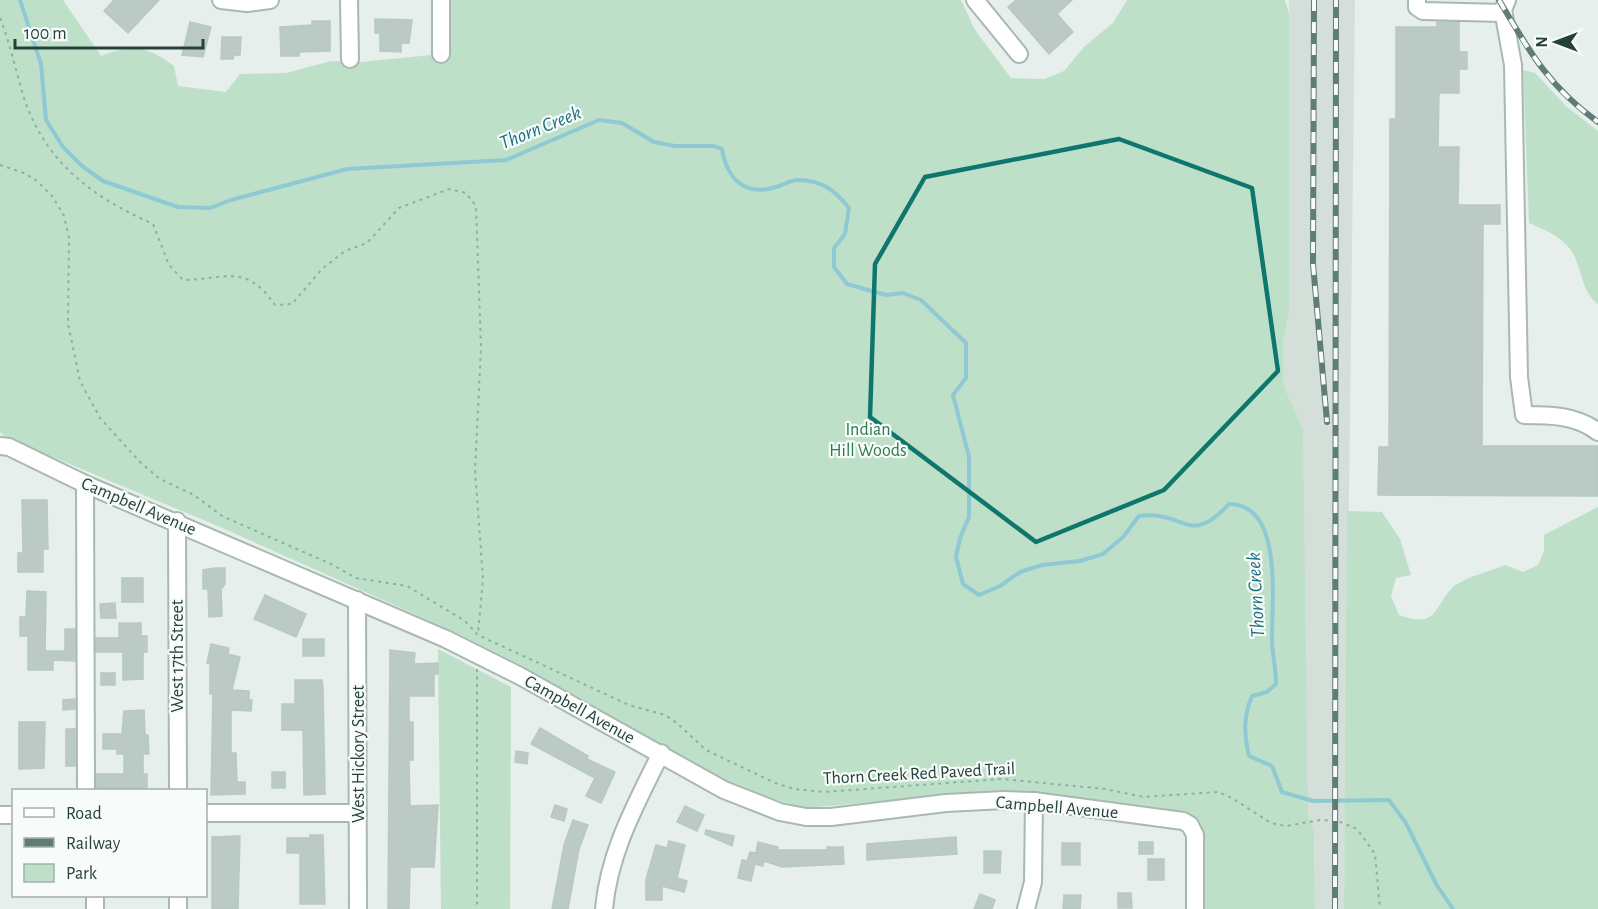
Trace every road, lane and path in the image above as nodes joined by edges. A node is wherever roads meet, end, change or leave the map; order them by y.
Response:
1 (221, 0) edge
2 (270, 0) edge
3 (349, 0) edge
4 (441, 0) edge
5 (975, 0) edge
6 (1417, 0) edge
7 (1463, 6) edge
8 (1505, 6) edge
9 (0, 18) edge
10 (441, 54) dead end
11 (1019, 54) dead end
12 (350, 59) dead end
13 (0, 165) edge
14 (1598, 432) edge
15 (0, 446) edge
16 (85, 484) junction
17 (177, 521) junction
18 (357, 600) junction
19 (478, 636) junction
20 (476, 676) dead end
21 (662, 753) junction
22 (86, 789) edge
23 (178, 789) edge
24 (1034, 801) junction
25 (207, 813) edge
26 (358, 813) junction
27 (358, 909) edge
28 (477, 909) edge
29 (604, 909) edge
30 (1026, 909) edge
31 (1195, 909) edge
32 (1380, 909) edge

1 - 2 street
3 - 12 street
4 - 10 street
5 - 11 street
6 - 7 street
7 - 8 street
8 - 14 street
9 - 19 path
13 - 19 path, Thorn Creek Red Paved Trail
15 - 16 street, Campbell Avenue
16 - 17 street, Campbell Avenue
16 - 22 street
17 - 18 street, Campbell Avenue
17 - 23 street, West 17th Street
18 - 21 street, Campbell Avenue
18 - 26 street, West Hickory Street
19 - 32 path, Thorn Creek Red Paved Trail
20 - 28 path
21 - 24 street, Campbell Avenue
21 - 29 street
24 - 30 street
24 - 31 street, Campbell Avenue
25 - 26 street
26 - 27 street, West Hickory Street

